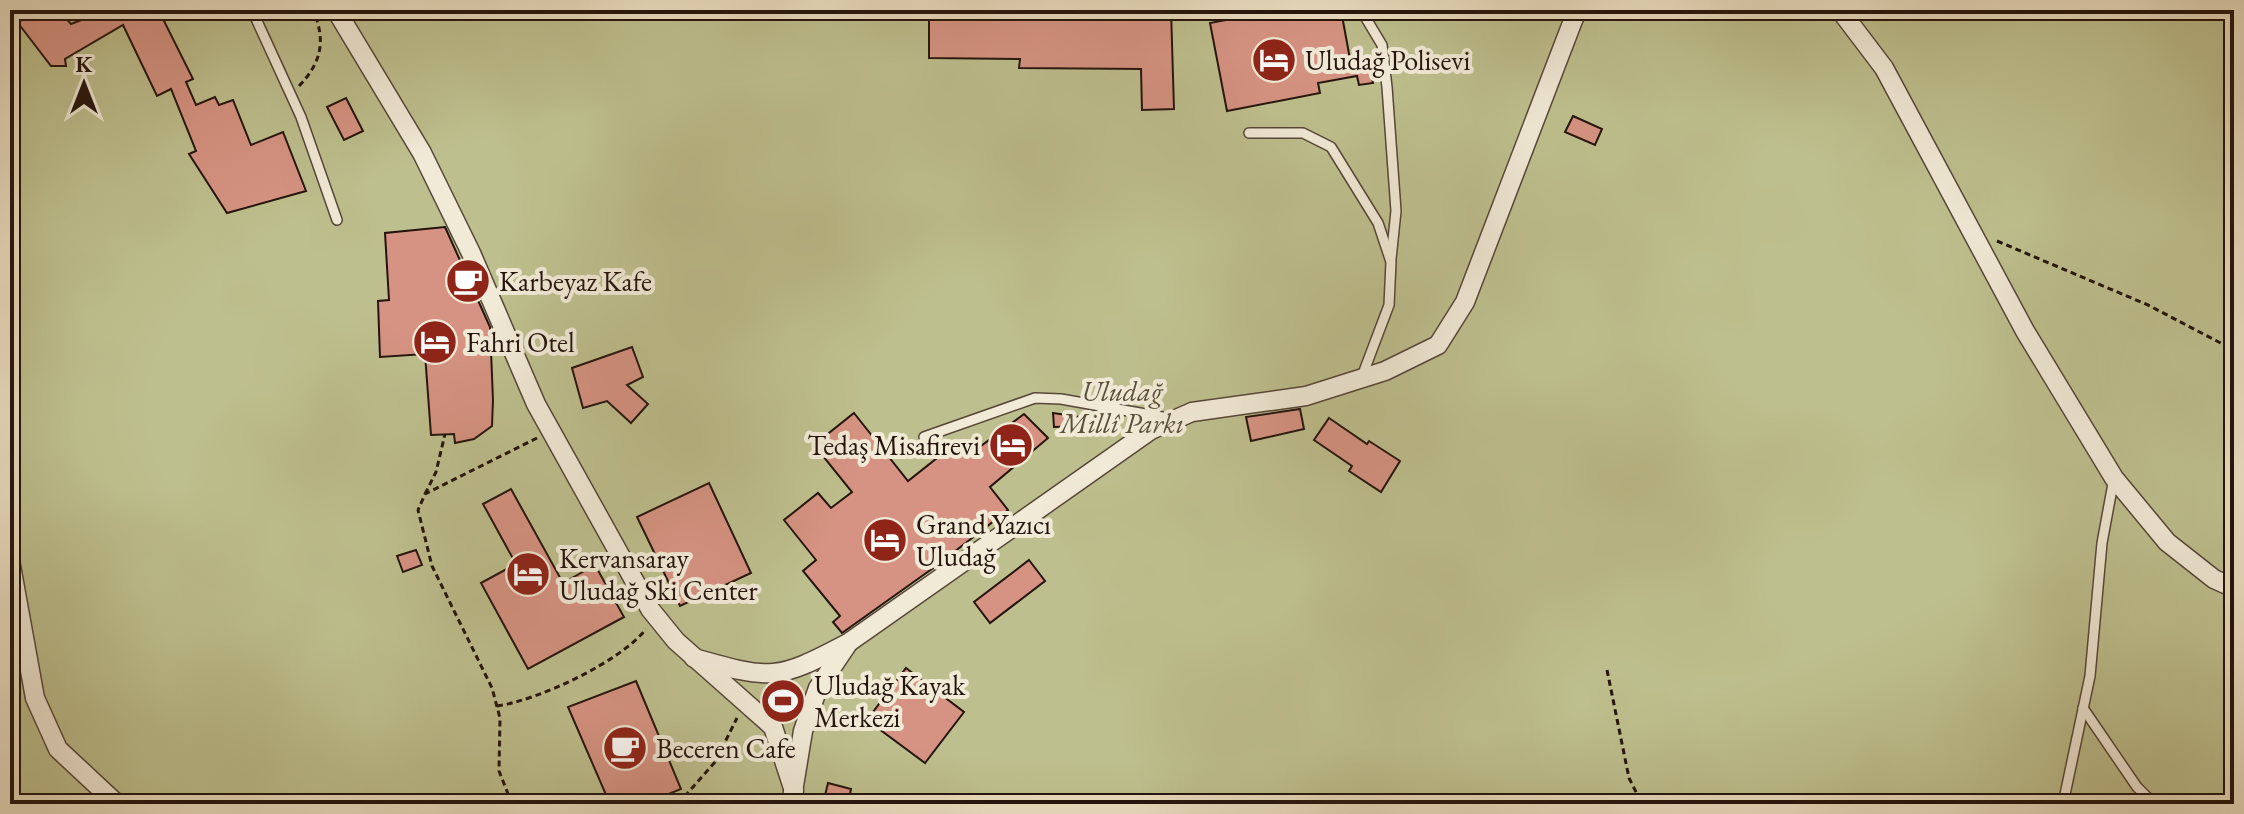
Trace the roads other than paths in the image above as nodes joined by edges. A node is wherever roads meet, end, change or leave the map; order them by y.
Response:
1 (252, 10) edge
2 (336, 10) edge
3 (1361, 10) edge
4 (1840, 10) edge
5 (1575, 13) edge
6 (1249, 133) dead end
7 (337, 220) dead end
8 (1391, 262) junction
9 (1361, 379) junction
10 (1176, 419) junction
11 (924, 437) dead end
12 (2114, 478) junction
13 (10, 560) edge
14 (2234, 588) edge
15 (848, 643) junction
16 (694, 658) junction
17 (2083, 708) junction
18 (792, 797) edge
19 (117, 804) edge
20 (2063, 804) edge
21 (2154, 804) edge

1 - 7 lane
2 - 16 street
3 - 8 lane
4 - 12 street
5 - 9 street
6 - 8 lane
8 - 9 lane
9 - 10 street
10 - 11 lane
10 - 15 street
12 - 14 street
12 - 17 lane
13 - 19 street
15 - 16 street
15 - 18 street
16 - 18 street
17 - 20 lane
17 - 21 lane

